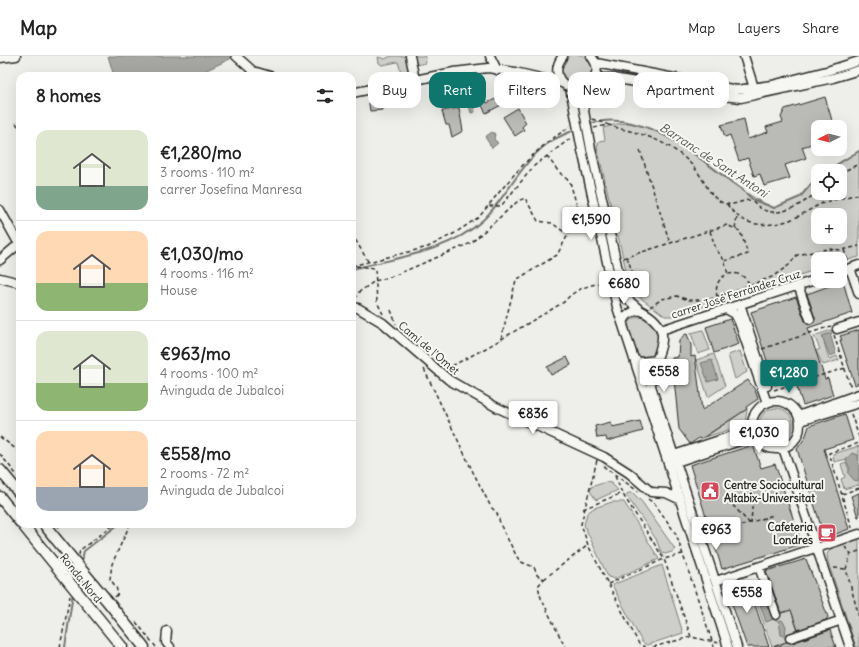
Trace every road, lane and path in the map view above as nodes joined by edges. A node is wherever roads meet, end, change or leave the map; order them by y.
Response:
1 (16, 56) edge
2 (236, 56) edge
3 (410, 56) edge
4 (490, 56) edge
5 (563, 56) edge
6 (591, 56) edge
7 (744, 56) edge
8 (0, 58) edge
9 (859, 60) edge
10 (596, 63) junction
11 (497, 70) junction
12 (859, 70) edge
13 (256, 72) edge
14 (413, 72) edge
15 (596, 72) edge
16 (421, 79) edge
17 (625, 80) edge
18 (562, 83) junction
19 (568, 87) edge
20 (754, 88) junction
21 (368, 90) edge
22 (356, 92) edge
23 (574, 108) edge
24 (583, 108) edge
25 (588, 120) dead end
26 (576, 123) dead end
27 (609, 125) junction
28 (590, 128) dead end
29 (572, 138) dead end
30 (640, 150) dead end
31 (547, 156) junction
32 (859, 164) edge
33 (847, 170) edge
34 (859, 194) edge
35 (811, 195) edge
36 (727, 204) junction
37 (489, 206) junction
38 (0, 210) edge
39 (738, 216) junction
40 (736, 229) junction
41 (570, 230) junction
42 (710, 230) junction
43 (16, 237) edge
44 (356, 241) edge
45 (670, 243) junction
46 (859, 246) edge
47 (16, 247) edge
48 (844, 250) junction
49 (627, 257) junction
50 (621, 258) dead end
51 (0, 260) edge
52 (724, 261) junction
53 (369, 263) junction
54 (356, 265) edge
55 (859, 265) edge
56 (356, 266) edge
57 (850, 266) junction
58 (847, 268) edge
59 (728, 274) junction
60 (0, 278) edge
61 (375, 281) junction
62 (610, 281) junction
63 (811, 281) edge
64 (16, 282) edge
65 (798, 285) junction
66 (750, 286) junction
67 (631, 294) dead end
68 (859, 294) edge
69 (717, 297) junction
70 (356, 298) edge
71 (750, 301) junction
72 (740, 304) junction
73 (356, 306) edge
74 (650, 307) dead end
75 (726, 309) junction
76 (640, 310) junction
77 (386, 317) dead end
78 (810, 319) dead end
79 (745, 320) junction
80 (859, 322) edge
81 (623, 326) junction
82 (836, 329) junction
83 (661, 330) junction
84 (501, 339) junction
85 (761, 350) dead end
86 (634, 359) junction
87 (656, 360) junction
88 (422, 365) dead end
89 (845, 368) junction
90 (440, 372) junction
91 (774, 390) dead end
92 (856, 393) edge
93 (769, 402) junction
94 (859, 403) edge
95 (849, 406) junction
96 (799, 419) junction
97 (754, 432) junction
98 (0, 437) edge
99 (859, 437) edge
100 (859, 443) edge
101 (780, 448) junction
102 (16, 449) edge
103 (0, 454) edge
104 (599, 457) junction
105 (675, 458) junction
106 (601, 465) dead end
107 (0, 470) edge
108 (16, 474) edge
109 (614, 474) junction
110 (672, 477) junction
111 (859, 488) edge
112 (16, 489) edge
113 (753, 492) dead end
114 (622, 493) junction
115 (662, 493) junction
116 (842, 494) junction
117 (0, 497) edge
118 (679, 499) junction
119 (728, 500) dead end
120 (583, 509) junction
121 (773, 515) dead end
122 (16, 517) edge
123 (750, 523) junction
124 (25, 528) edge
125 (47, 528) edge
126 (128, 528) edge
127 (728, 530) dead end
128 (857, 535) edge
129 (588, 545) junction
130 (845, 547) dead end
131 (815, 549) junction
132 (859, 551) edge
133 (682, 553) junction
134 (851, 554) junction
135 (664, 559) junction
136 (759, 567) junction
137 (834, 568) dead end
138 (846, 569) junction
139 (544, 579) junction
140 (716, 581) junction
141 (608, 584) junction
142 (115, 597) dead end
143 (776, 615) dead end
144 (859, 617) edge
145 (836, 622) junction
146 (167, 631) dead end
147 (691, 637) junction
148 (790, 638) dead end
149 (713, 643) junction
150 (727, 645) edge
151 (122, 647) edge
152 (144, 647) edge
153 (170, 647) edge
154 (565, 647) edge
155 (645, 647) edge
156 (653, 647) edge
157 (714, 647) edge
158 (737, 647) edge
159 (845, 647) edge
160 (850, 647) edge

1 - 8 street
2 - 13 street
3 - 14 street
4 - 11 street
5 - 18 street
6 - 10 street
7 - 20 street
9 - 20 street
10 - 15 street
10 - 20 street
11 - 16 street
11 - 18 street
12 - 17 street
18 - 19 street
21 - 22 street
23 - 62 street, bridge
24 - 76 street, bridge
25 - 27 path
26 - 37 path
27 - 28 path
27 - 36 path
29 - 31 path
30 - 45 path
31 - 37 path
31 - 41 path
32 - 33 path
34 - 39 path
35 - 36 path
36 - 39 path
37 - 53 path
38 - 43 street
39 - 40 path
40 - 42 path
40 - 52 path
41 - 61 path
41 - 84 path
42 - 45 path
42 - 52 path
44 - 53 path
45 - 49 path
46 - 48 path
47 - 51 street
48 - 57 path
48 - 66 path
49 - 50 path
49 - 67 path
52 - 59 path
53 - 54 path
55 - 57 street
56 - 61 path
57 - 58 street
57 - 68 street
59 - 66 path
59 - 69 path
60 - 64 street
61 - 70 path
61 - 77 path
62 - 81 street
62 - 84 path
63 - 65 street, carrer José Ferrández Cruz
65 - 71 street, carrer José Ferrández Cruz
65 - 78 street
66 - 69 path
69 - 74 path
71 - 72 street, carrer José Ferrández Cruz
71 - 79 street
72 - 75 street, carrer José Ferrández Cruz
72 - 79 street
73 - 90 street, Camí de l'Omet
75 - 83 street, carrer José Ferrández Cruz
75 - 93 street
76 - 81 street
76 - 83 street
79 - 93 street
80 - 82 street
81 - 86 street
82 - 85 path
82 - 89 path
83 - 87 street
84 - 90 path
86 - 87 street
86 - 110 street
87 - 105 street
88 - 139 path
89 - 91 path
89 - 92 path
90 - 104 street, Camí de l'Omet
92 - 96 street
93 - 96 street
93 - 97 street
94 - 95 street
95 - 96 street
95 - 99 path
96 - 101 street
97 - 101 street
97 - 105 street
98 - 102 path
100 - 116 path
101 - 131 street
103 - 108 path
104 - 115 street, Camí de l'Omet
104 - 120 path
105 - 140 street
106 - 109 path
107 - 112 main road
109 - 114 path
109 - 133 path
110 - 115 street
110 - 118 street
111 - 116 path
113 - 123 path
114 - 120 path
114 - 135 path
115 - 118 street, Camí de l'Omet
116 - 128 path
117 - 122 main road, Ronda Nord
118 - 150 street
119 - 123 path
120 - 129 path
121 - 123 path
123 - 127 path
124 - 151 main road, Ronda Nord, bridge
125 - 152 main road, Ronda Nord, bridge
126 - 142 path
128 - 131 street
129 - 139 path
129 - 141 path
130 - 134 path
131 - 136 street
131 - 145 street
131 - 160 street
132 - 134 path
133 - 135 path
133 - 149 path
134 - 138 path
135 - 141 path
135 - 147 path
136 - 140 street
136 - 143 street
137 - 138 path
138 - 144 path
139 - 154 path
140 - 158 street
141 - 155 path
145 - 148 street
145 - 159 street
146 - 153 street
147 - 149 path
147 - 156 path
149 - 150 path
149 - 157 path

